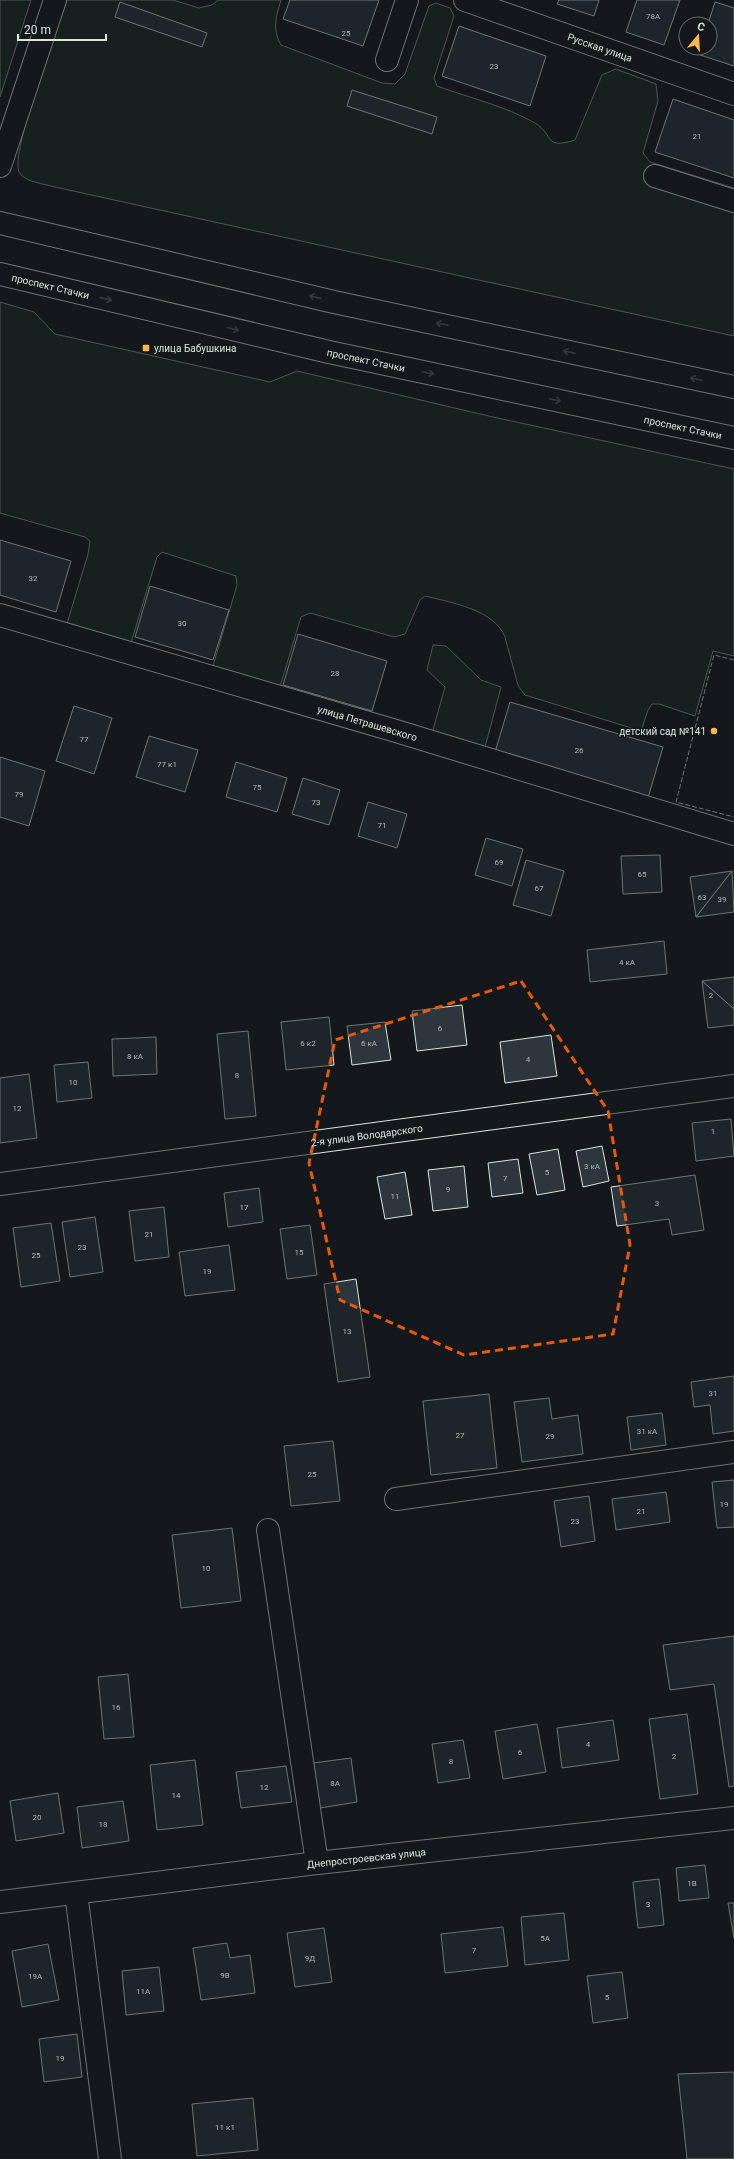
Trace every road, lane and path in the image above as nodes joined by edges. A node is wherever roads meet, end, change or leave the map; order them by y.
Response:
1 (55, 0) edge
2 (407, 0) edge
3 (466, 0) edge
4 (387, 60) dead end
5 (734, 94) edge
6 (0, 166) edge
7 (655, 176) dead end
8 (734, 201) edge
9 (0, 223) edge
10 (0, 274) edge
11 (734, 387) edge
12 (734, 438) edge
13 (0, 615) edge
14 (734, 834) edge
15 (734, 1086) edge
16 (0, 1184) edge
17 (734, 1452) edge
18 (396, 1499) dead end
19 (268, 1530) dead end
20 (734, 1818) edge
21 (317, 1863) junction
22 (76, 1893) junction
23 (0, 1902) edge
24 (110, 2159) edge

1 - 6 street
2 - 4 street
3 - 5 street, Русская улица
7 - 8 street
11 -> 9 street
10 -> 12 street, проспект Стачки
13 - 14 street, улица Петрашевского
15 - 16 street, 2-я улица Володарского
17 - 18 street
19 - 21 street
20 - 21 street, Днепростроевская улица
21 - 22 street, Днепростроевская улица
22 - 23 street, Днепростроевская улица
22 - 24 street

